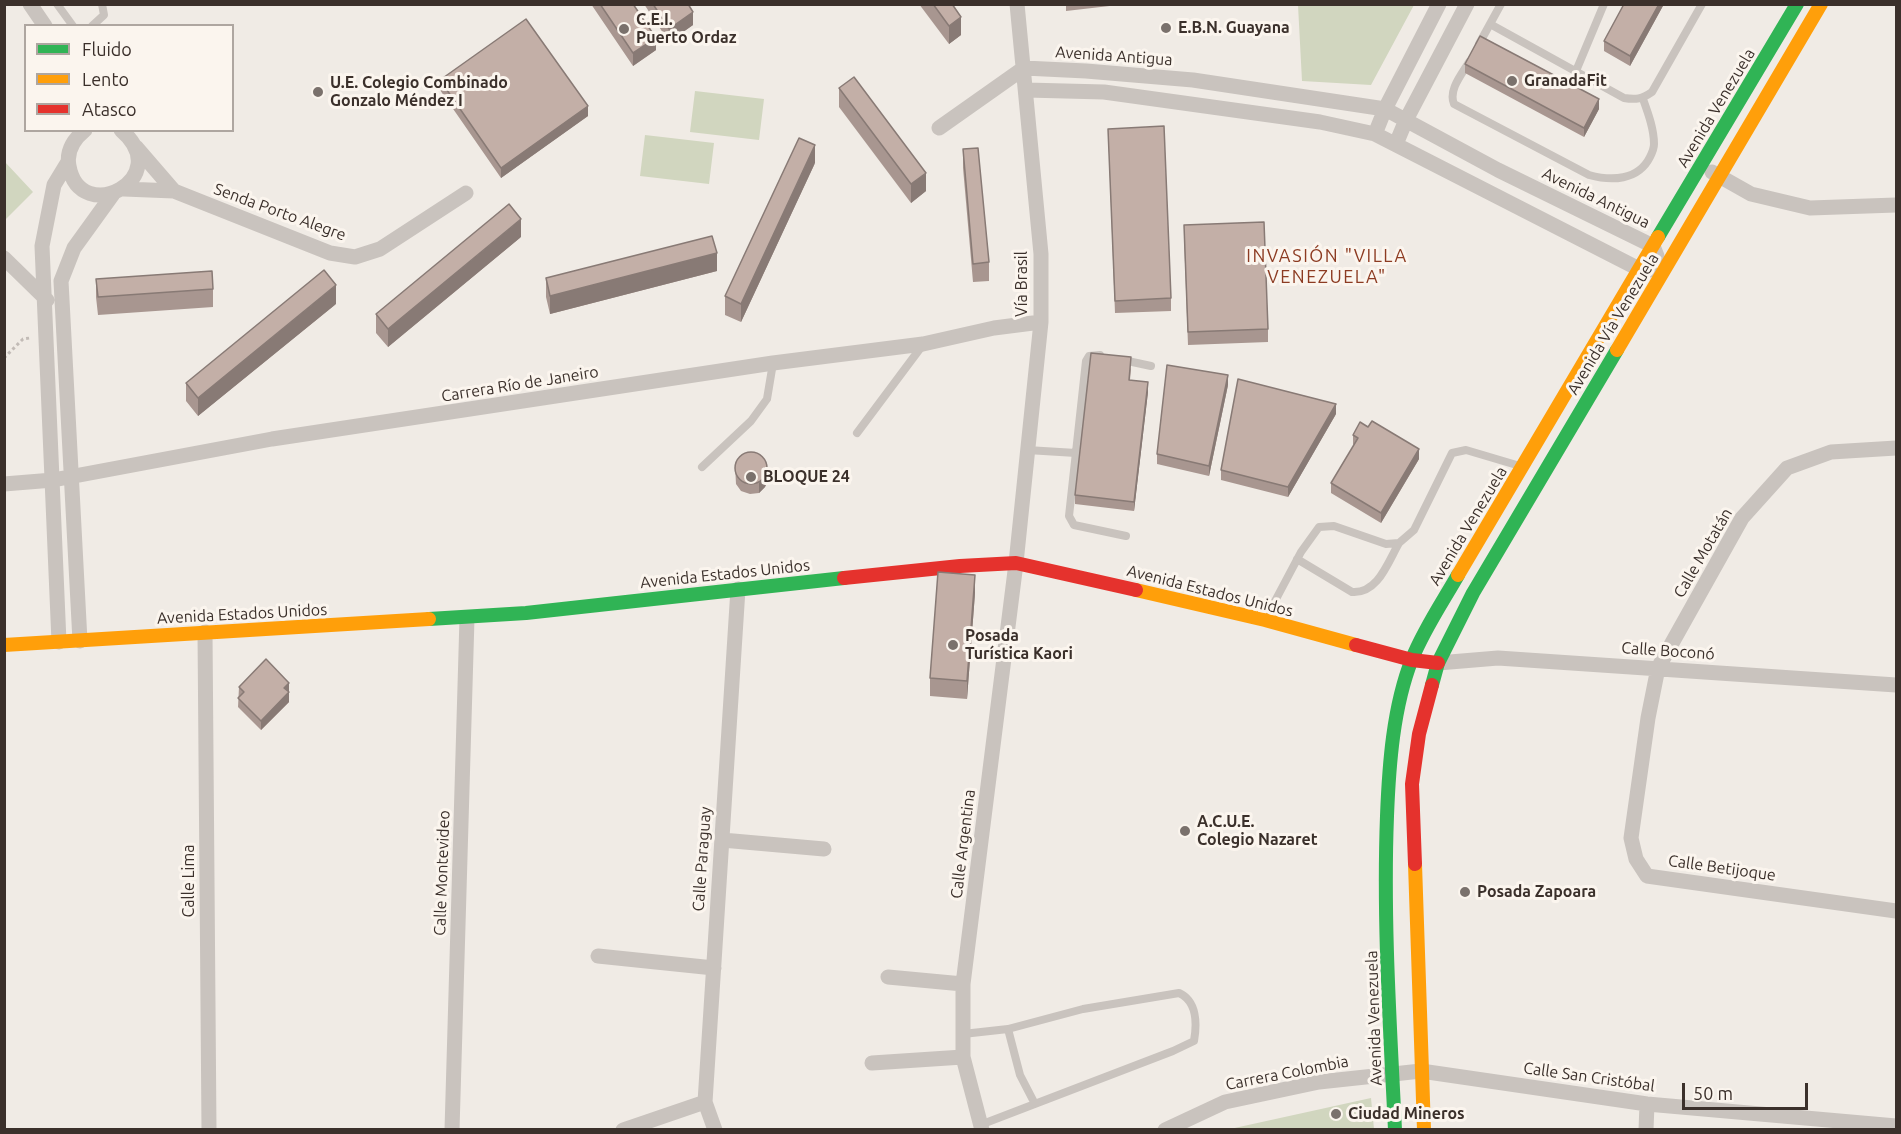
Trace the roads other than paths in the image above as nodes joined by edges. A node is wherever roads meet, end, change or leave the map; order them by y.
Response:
1 (30, 4) edge
2 (57, 4) edge
3 (102, 4) edge
4 (1017, 4) edge
5 (1439, 4) edge
6 (1467, 4) edge
7 (1501, 4) edge
8 (1604, 4) edge
9 (1702, 4) edge
10 (1797, 4) edge
11 (1821, 4) edge
12 (44, 24) edge
13 (72, 24) edge
14 (94, 24) edge
15 (1490, 24) junction
16 (1024, 68) junction
17 (1575, 71) junction
18 (1026, 90) junction
19 (1643, 99) junction
20 (1385, 110) junction
21 (1406, 120) junction
22 (939, 128) dead end
23 (79, 134) edge
24 (1375, 134) junction
25 (128, 136) edge
26 (1396, 144) junction
27 (68, 162) junction
28 (1701, 165) junction
29 (1720, 177) junction
30 (118, 191) junction
31 (174, 191) junction
32 (466, 193) dead end
33 (1896, 205) edge
34 (1653, 246) junction
35 (4, 258) edge
36 (1639, 269) junction
37 (1664, 270) junction
38 (44, 299) junction
39 (62, 309) junction
40 (1041, 322) junction
41 (923, 344) junction
42 (1108, 357) edge
43 (1119, 359) edge
44 (773, 363) junction
45 (1151, 366) dead end
46 (857, 433) dead end
47 (1896, 448) edge
48 (1028, 450) junction
49 (1076, 453) junction
50 (1522, 466) junction
51 (702, 467) dead end
52 (72, 476) junction
53 (53, 480) junction
54 (4, 484) edge
55 (1126, 536) dead end
56 (1399, 543) junction
57 (1297, 559) junction
58 (1016, 563) junction
59 (738, 589) junction
60 (467, 618) junction
61 (1265, 620) junction
62 (205, 632) junction
63 (80, 641) junction
64 (59, 642) junction
65 (4, 645) edge
66 (1412, 660) junction
67 (1438, 663) junction
68 (1658, 668) junction
69 (1896, 685) edge
70 (722, 840) junction
71 (824, 849) dead end
72 (1896, 911) edge
73 (598, 956) dead end
74 (714, 968) junction
75 (888, 977) dead end
76 (963, 984) junction
77 (1008, 1029) junction
78 (963, 1034) junction
79 (963, 1058) junction
80 (872, 1063) dead end
81 (1421, 1071) junction
82 (1392, 1075) junction
83 (705, 1102) junction
84 (1035, 1104) junction
85 (1647, 1104) junction
86 (1896, 1126) edge
87 (981, 1127) edge
88 (209, 1130) edge
89 (452, 1130) edge
90 (623, 1130) edge
91 (715, 1130) edge
92 (1166, 1130) edge
93 (1395, 1130) edge
94 (1424, 1130) edge
95 (1646, 1130) edge

1 - 12 street
2 - 13 lane
3 - 14 lane
4 - 16 street, Vía Brasil
5 - 20 street
6 - 21 street
7 - 15 lane
8 - 17 lane
9 - 19 lane
10 - 28 street, Avenida Venezuela
11 - 29 street, Avenida Vía Venezuela
15 - 17 lane
15 - 19 lane
16 - 18 street, Vía Brasil
16 - 20 street, Avenida Antigua
16 - 22 street
17 - 19 lane
18 - 24 street
18 - 40 street, Vía Brasil
20 - 21 street, Avenida Antigua
20 - 24 street
21 - 26 street
21 - 34 street, Avenida Antigua
23 - 27 street
24 - 26 street
25 - 30 street
25 - 31 street
26 - 36 street
27 - 30 street
27 - 38 street
28 - 29 street
28 - 34 street, Avenida Venezuela
29 - 33 street
29 - 37 street, Avenida Vía Venezuela
30 - 31 street
30 - 39 street
31 - 32 street, Senda Porto Alegre
34 - 36 street, Avenida Venezuela
34 - 37 street, Avenida Antigua
35 - 38 street
36 - 37 street
36 - 50 street, Avenida Venezuela
37 - 67 street, Avenida Vía Venezuela
38 - 39 street
38 - 53 street
39 - 52 street
40 - 41 street, Carrera Río de Janeiro
40 - 48 street, Vía Brasil
41 - 44 street, Carrera Río de Janeiro
41 - 46 lane
42 - 49 lane
43 - 45 lane
44 - 51 lane
44 - 52 street, Carrera Río de Janeiro
47 - 68 street, Calle Motatán
48 - 49 lane
48 - 58 street, Vía Brasil
49 - 55 lane
50 - 56 lane
50 - 66 street, Avenida Venezuela
52 - 53 street, Carrera Río de Janeiro
52 - 63 street
53 - 54 street, Carrera Río de Janeiro
53 - 64 street
56 - 57 lane
56 - 57 lane
57 - 61 lane
58 - 59 street, Avenida Estados Unidos
58 - 61 street, Avenida Estados Unidos
58 - 76 street, Calle Argentina
59 - 60 street, Avenida Estados Unidos
59 - 70 street, Calle Paraguay
60 - 62 street, Avenida Estados Unidos
60 - 89 street, Calle Montevideo
61 - 66 street, Avenida Estados Unidos
62 - 63 street, Avenida Estados Unidos
62 - 88 street, Calle Lima
63 - 64 street, Avenida Estados Unidos
64 - 65 street, Avenida Estados Unidos
66 - 67 street, Avenida Estados Unidos
66 - 82 street, Avenida Venezuela
67 - 68 street, Calle Boconó
67 - 81 street
68 - 69 street, Calle Boconó
68 - 72 street, Calle Betijoque
70 - 71 street
70 - 74 street, Calle Paraguay
73 - 74 street
74 - 83 street, Calle Paraguay
75 - 76 street
76 - 78 street, Calle Argentina
77 - 78 lane
77 - 84 lane
77 - 84 lane
78 - 79 street, Calle Argentina
79 - 80 street
79 - 87 street, Calle Argentina
81 - 82 street, Carrera Colombia
81 - 85 street, Calle San Cristóbal
81 - 94 street
82 - 92 street, Carrera Colombia
82 - 93 street, Avenida Venezuela
83 - 90 street
83 - 91 street, Calle Paraguay
84 - 87 lane
85 - 86 street, Calle San Cristóbal
85 - 95 street

